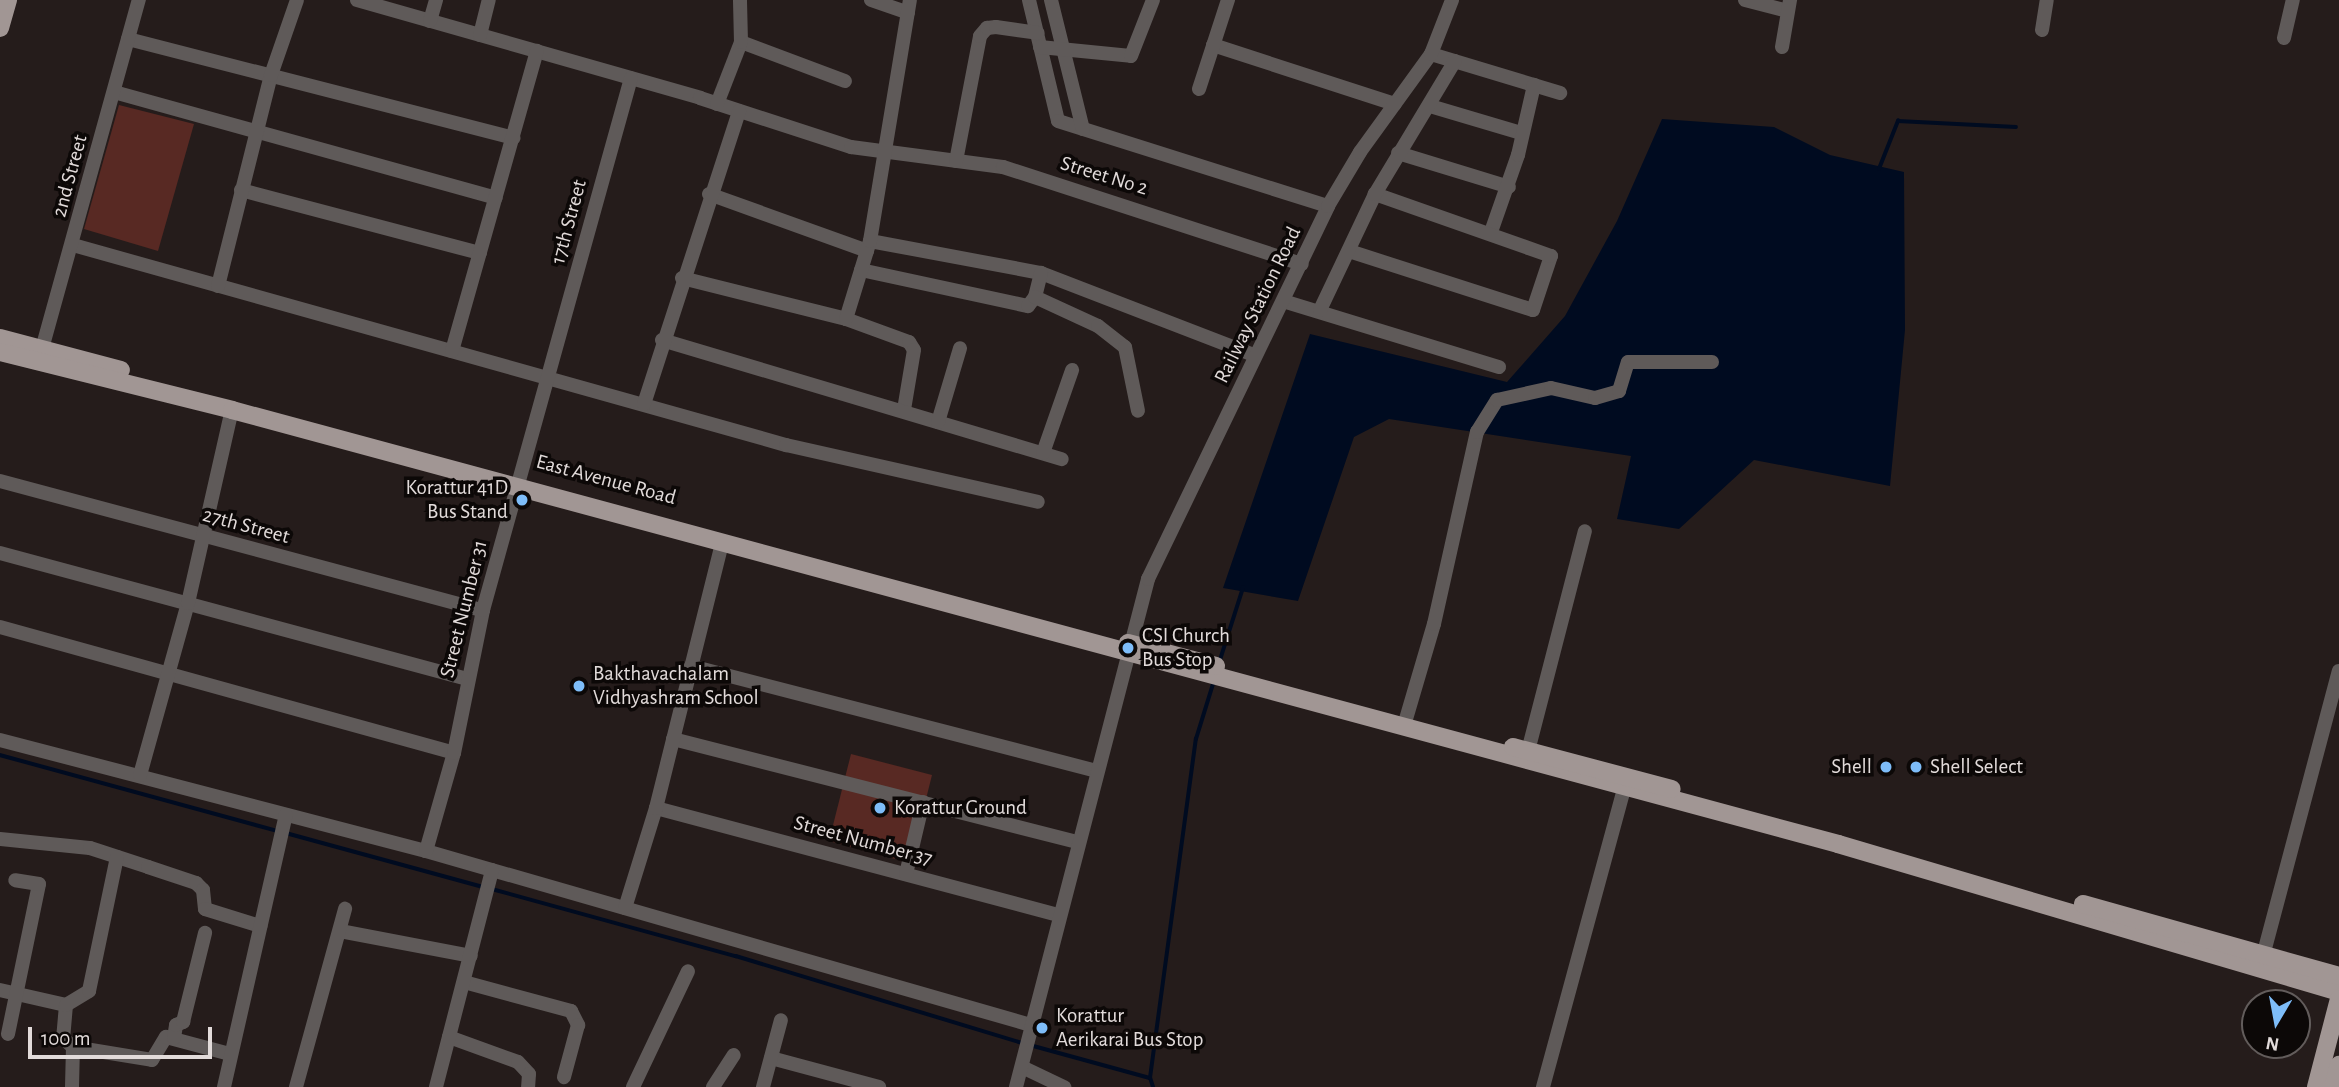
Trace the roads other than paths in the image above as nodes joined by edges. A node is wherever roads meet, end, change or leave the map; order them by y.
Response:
1 (8, 0) edge
2 (139, 0) edge
3 (297, 0) edge
4 (357, 0) edge
5 (436, 0) edge
6 (489, 0) edge
7 (740, 0) edge
8 (871, 0) edge
9 (1029, 0) edge
10 (1051, 0) edge
11 (1153, 0) edge
12 (1228, 0) edge
13 (1452, 0) edge
14 (1745, 0) edge
15 (2046, 0) edge
16 (2293, 0) edge
17 (1789, 5) edge
18 (909, 6) edge
19 (430, 21) junction
20 (0, 28) edge
21 (2042, 30) dead end
22 (480, 35) junction
23 (2284, 38) dead end
24 (128, 39) junction
25 (1039, 40) junction
26 (741, 42) junction
27 (1213, 45) junction
28 (1782, 47) dead end
29 (1063, 48) junction
30 (537, 51) junction
31 (1431, 54) junction
32 (1455, 61) junction
33 (271, 75) junction
34 (631, 78) junction
35 (845, 81) dead end
36 (1534, 85) junction
37 (1199, 89) dead end
38 (114, 92) junction
39 (1560, 93) dead end
40 (717, 104) junction
41 (1395, 104) junction
42 (1430, 106) junction
43 (739, 111) junction
44 (1083, 129) junction
45 (257, 130) junction
46 (1521, 133) junction
47 (513, 138) junction
48 (888, 152) junction
49 (1398, 153) junction
50 (956, 161) junction
51 (1509, 187) junction
52 (241, 190) junction
53 (709, 194) junction
54 (1376, 194) junction
55 (496, 198) junction
56 (1328, 206) junction
57 (1491, 232) junction
58 (73, 245) junction
59 (869, 246) junction
60 (1349, 251) junction
61 (480, 253) junction
62 (1301, 264) junction
63 (861, 270) junction
64 (1041, 273) junction
65 (682, 278) junction
66 (218, 286) junction
67 (1035, 297) junction
68 (1283, 301) junction
69 (1320, 310) junction
70 (846, 319) junction
71 (0, 338) edge
72 (662, 340) junction
73 (960, 348) dead end
74 (453, 351) junction
75 (0, 352) edge
76 (40, 355) junction
77 (1255, 355) junction
78 (1712, 362) dead end
79 (1499, 367) dead end
80 (1072, 370) dead end
81 (548, 378) junction
82 (644, 404) junction
83 (232, 410) junction
84 (904, 410) junction
85 (1138, 411) dead end
86 (938, 422) junction
87 (1044, 453) junction
88 (1062, 459) dead end
89 (0, 481) edge
90 (518, 485) junction
91 (1038, 502) dead end
92 (1586, 531) dead end
93 (202, 537) junction
94 (722, 544) junction
95 (0, 553) edge
96 (188, 603) junction
97 (483, 610) junction
98 (0, 627) edge
99 (1128, 649) junction
100 (691, 666) junction
101 (2339, 671) edge
102 (169, 674) junction
103 (468, 680) junction
104 (1244, 680) junction
105 (2334, 706) edge
106 (1406, 719) junction
107 (673, 739) junction
108 (0, 740) edge
109 (1528, 751) junction
110 (454, 753) junction
111 (1096, 771) junction
112 (140, 775) junction
113 (1626, 783) junction
114 (923, 802) junction
115 (656, 808) junction
116 (285, 822) junction
117 (0, 839) edge
118 (1078, 842) junction
119 (426, 851) junction
120 (117, 857) junction
121 (906, 874) junction
122 (15, 880) dead end
123 (489, 882) junction
124 (625, 908) junction
125 (345, 909) dead end
126 (1059, 915) junction
127 (260, 926) junction
128 (340, 931) junction
129 (205, 933) dead end
130 (471, 956) junction
131 (2263, 956) junction
132 (688, 971) dead end
133 (2339, 976) edge
134 (464, 982) junction
135 (0, 990) edge
136 (18, 992) junction
137 (2339, 992) edge
138 (2339, 999) edge
139 (66, 1005) junction
140 (780, 1020) dead end
141 (1030, 1031) junction
142 (8, 1034) dead end
143 (449, 1037) junction
144 (174, 1038) junction
145 (74, 1047) junction
146 (230, 1054) junction
147 (734, 1055) dead end
148 (771, 1058) junction
149 (2339, 1065) edge
150 (1019, 1076) edge
151 (564, 1077) dead end
152 (72, 1087) edge
153 (224, 1087) edge
154 (296, 1087) edge
155 (436, 1087) edge
156 (528, 1087) edge
157 (633, 1087) edge
158 (713, 1087) edge
159 (764, 1087) edge
160 (879, 1087) edge
161 (1064, 1087) edge
162 (1543, 1087) edge
163 (2316, 1087) edge
164 (2333, 1087) edge

1 - 20 main road
2 - 24 street, 2nd Street
3 - 33 street
4 - 19 street, Street No 2
5 - 19 street
6 - 22 street
7 - 26 street
8 - 18 street
9 - 25 street
10 - 29 street
11 - 29 street
12 - 27 street
13 - 31 street, Railway Station Road
14 - 17 street
15 - 21 street
16 - 23 street
17 - 28 street
18 - 48 street
19 - 22 street, Street No 2
22 - 30 street, Street No 2
24 - 33 street
24 - 38 street, 2nd Street
25 - 29 street
25 - 44 street
25 - 50 street
26 - 35 street
26 - 40 street
27 - 37 street
27 - 41 street
29 - 44 street
30 - 34 street, Street No 2
30 - 47 street
31 - 32 street
31 - 41 street, Railway Station Road
32 - 36 street
32 - 42 street
33 - 45 street
33 - 47 street
34 - 40 street, Street No 2
34 - 81 street, 17th Street
36 - 39 street
36 - 46 street
38 - 45 street
38 - 58 street, 2nd Street
40 - 43 street, Street No 2
41 - 56 street, Railway Station Road
42 - 46 street
42 - 49 street
43 - 48 street, Street No 2
43 - 53 street
44 - 56 street
45 - 52 street
45 - 55 street
46 - 51 street
47 - 55 street
48 - 50 street, Street No 2
48 - 59 street
49 - 51 street
49 - 54 street
50 - 62 street, Street No 2
51 - 57 street
52 - 61 street
52 - 66 street
53 - 59 street
53 - 65 street
54 - 57 street
54 - 60 street
55 - 61 street
56 - 62 street, Railway Station Road
57 - 60 street
58 - 66 street
58 - 76 street, 2nd Street
59 - 63 street
59 - 64 street
60 - 69 street
61 - 74 street
62 - 68 street, Railway Station Road
63 - 67 street
63 - 70 street
64 - 67 street
64 - 77 street
65 - 70 street
65 - 72 street
66 - 74 street
67 - 85 street
68 - 69 street
68 - 77 street, Railway Station Road
69 - 79 street
70 - 84 street
71 - 76 main road, East Avenue Road
72 - 82 street
72 - 84 street
73 - 86 street
74 - 81 street
75 - 76 main road, East Avenue Road
76 - 83 main road, East Avenue Road
76 - 90 main road, East Avenue Road
77 - 99 street, Railway Station Road
78 - 106 street
80 - 87 street
81 - 82 street
81 - 90 street, Street Number 31
82 - 91 street
83 - 90 main road, East Avenue Road
83 - 93 street
84 - 86 street
86 - 87 street
87 - 88 street
89 - 93 street, 27th Street
90 - 94 main road, East Avenue Road
90 - 97 street, Street Number 31
90 - 99 main road, East Avenue Road
92 - 109 street
93 - 96 street
93 - 97 street, 27th Street
94 - 99 main road, East Avenue Road
94 - 100 street
95 - 96 street
96 - 102 street
96 - 103 street
97 - 103 street, Street Number 31
98 - 102 street
99 - 104 main road, East Avenue Road
99 - 111 street, Railway Station Road
100 - 107 street
100 - 111 street
101 - 105 street
102 - 110 street
102 - 112 street
103 - 110 street, Street Number 31
104 - 106 main road
104 - 113 main road
105 - 131 street
106 - 109 main road
107 - 114 street
107 - 115 street
108 - 112 street
109 - 113 main road
110 - 119 street, Street Number 31
111 - 118 street, Railway Station Road
112 - 116 street
113 - 131 main road
113 - 137 main road
113 - 162 street
114 - 118 street
114 - 121 street
115 - 121 street, Street Number 37
115 - 124 street
116 - 119 street
116 - 127 street
117 - 120 street
118 - 126 street, Railway Station Road
119 - 123 street
120 - 127 street
120 - 139 street
121 - 126 street, Street Number 37
122 - 136 street
123 - 124 street
123 - 130 street
124 - 141 street
125 - 128 street
126 - 141 street, Railway Station Road
127 - 146 street
128 - 130 street
128 - 154 street
129 - 144 street
130 - 134 street
131 - 133 main road
132 - 157 street
134 - 143 street
134 - 151 street
135 - 136 street
136 - 139 street
136 - 142 street
138 - 163 main road
139 - 145 street
140 - 148 street
141 - 150 street, Railway Station Road
143 - 155 street
143 - 156 street
144 - 145 street
144 - 146 street
145 - 152 street
146 - 153 street
147 - 158 street
148 - 159 street
148 - 160 street
149 - 164 main road
150 - 161 street

